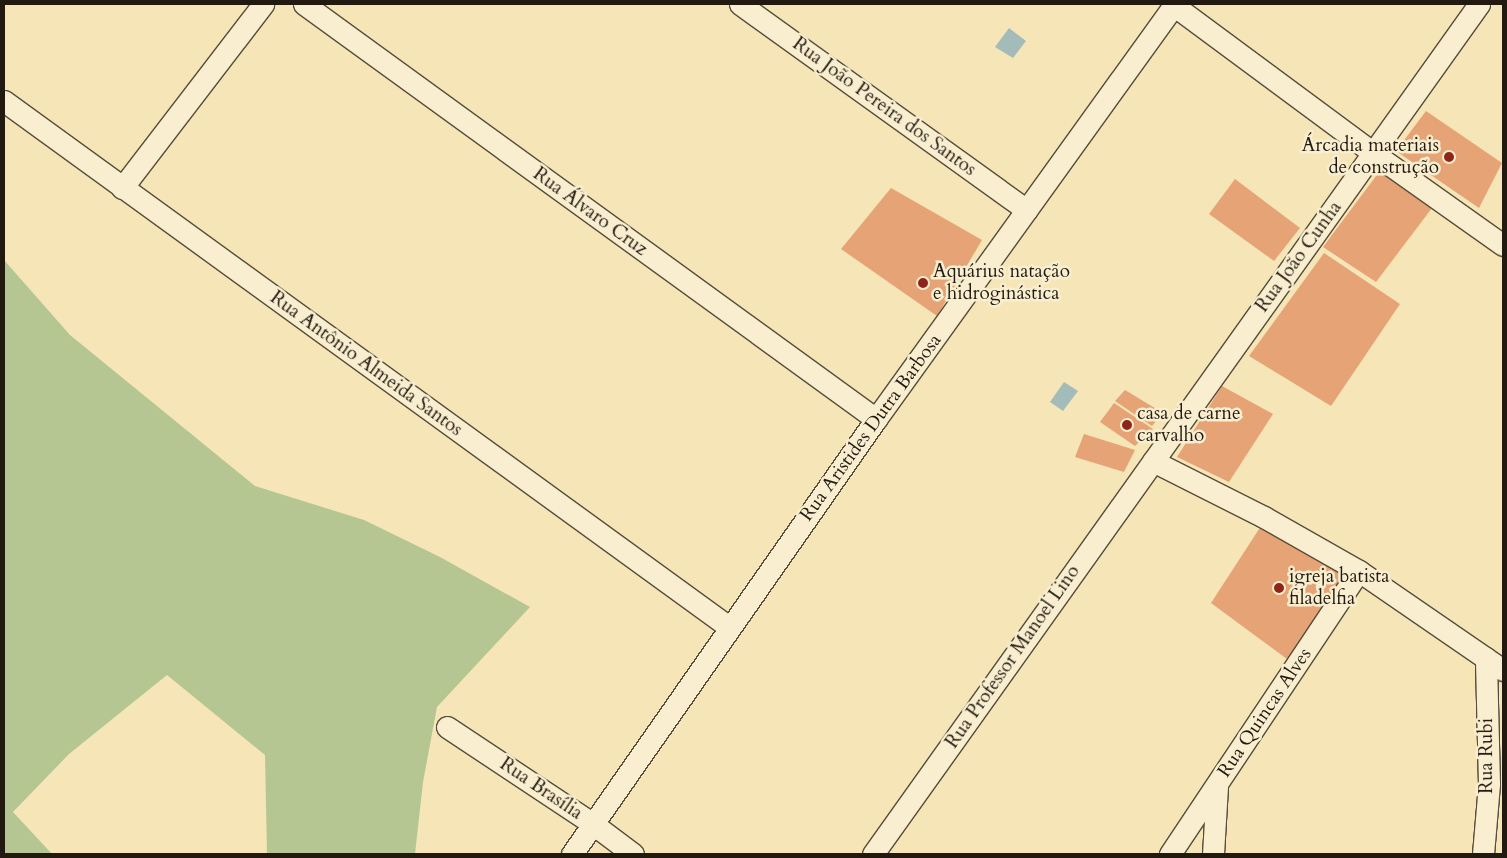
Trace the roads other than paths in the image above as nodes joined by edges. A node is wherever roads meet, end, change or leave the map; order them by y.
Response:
1 (263, 4) edge
2 (304, 4) edge
3 (740, 4) edge
4 (1479, 4) edge
5 (1173, 5) edge
6 (4, 101) edge
7 (1373, 153) junction
8 (122, 188) junction
9 (1028, 210) junction
10 (1503, 245) edge
11 (876, 419) junction
12 (1153, 461) junction
13 (1359, 571) junction
14 (729, 627) junction
15 (1486, 658) junction
16 (1503, 670) edge
17 (447, 727) dead end
18 (1217, 786) junction
19 (593, 824) junction
20 (572, 854) edge
21 (633, 854) edge
22 (873, 854) edge
23 (1170, 854) edge
24 (1213, 854) edge
25 (1483, 854) edge

1 - 8 street
2 - 11 street, Rua Álvaro Cruz
3 - 9 street, Rua João Pereira dos Santos
4 - 7 street, Rua João Cunha
5 - 7 street
5 - 9 street, Rua Aristides Dutra Barbosa
6 - 8 street, Rua Antônio Almeida Santos
7 - 10 street
7 - 12 street, Rua João Cunha
8 - 14 street, Rua Antônio Almeida Santos
9 - 11 street, Rua Aristides Dutra Barbosa
11 - 14 street, Rua Aristides Dutra Barbosa
12 - 13 street
12 - 22 street, Rua Professor Manoel Lino
13 - 15 street
13 - 18 street, Rua Quincas Alves
14 - 19 street, Rua Aristides Dutra Barbosa
15 - 16 street
15 - 25 street, Rua Rubi
17 - 19 street, Rua Brasília
18 - 23 street, Rua Quincas Alves
18 - 24 street
19 - 20 street, Rua Aristides Dutra Barbosa
19 - 21 street, Rua Brasília

